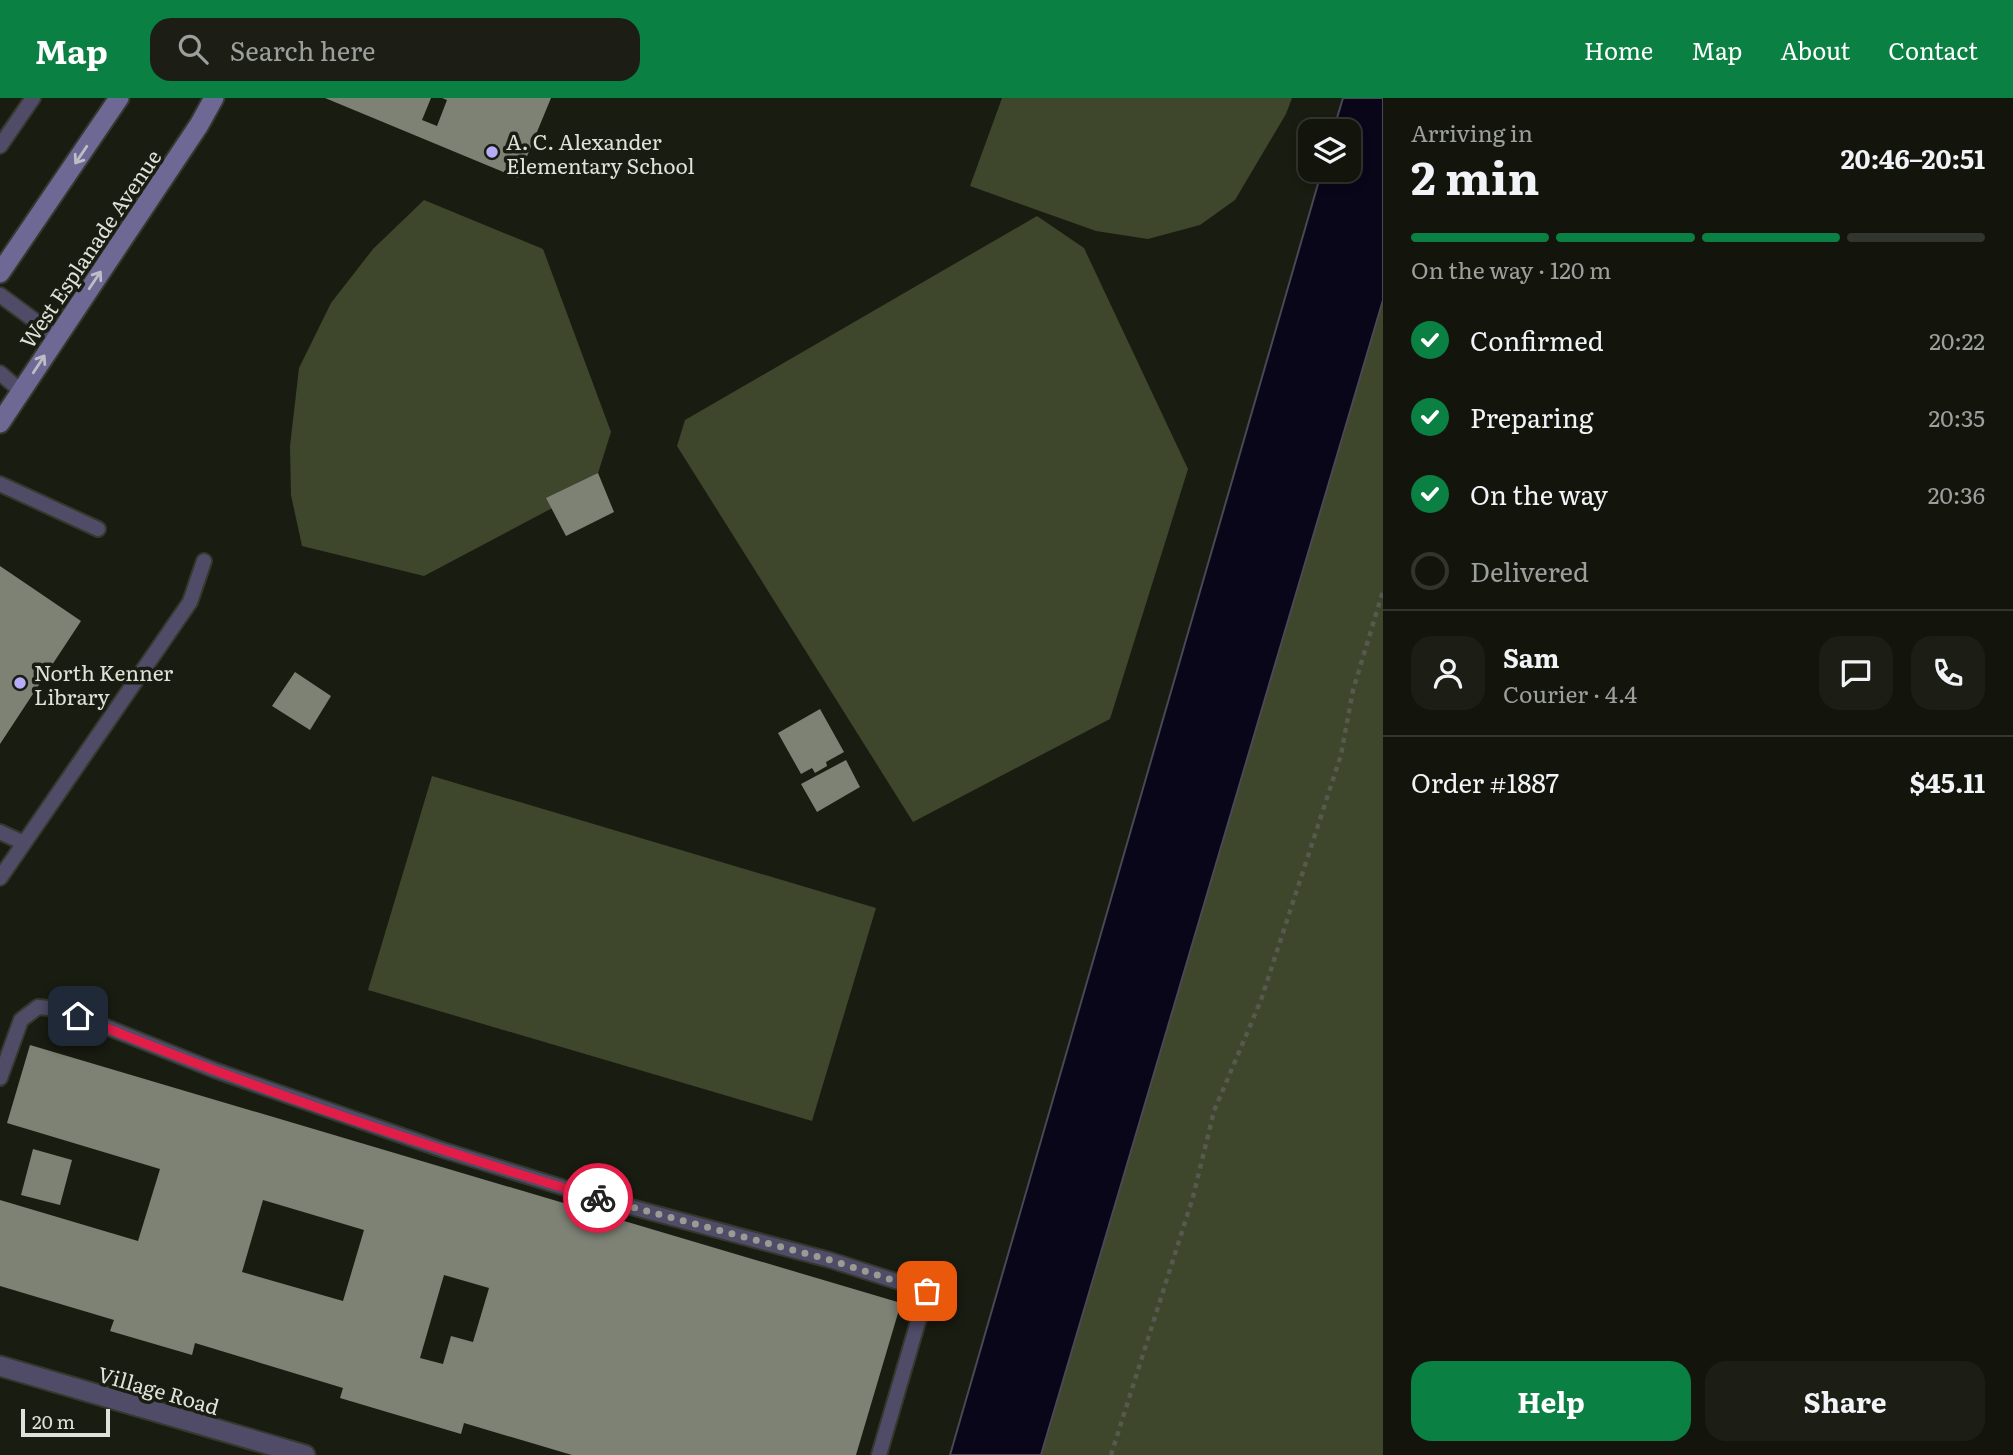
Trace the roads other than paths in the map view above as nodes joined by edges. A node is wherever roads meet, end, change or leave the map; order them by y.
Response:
1 (33, 98) edge
2 (119, 98) edge
3 (214, 98) edge
4 (0, 146) edge
5 (0, 273) edge
6 (0, 295) edge
7 (57, 337) junction
8 (0, 373) edge
9 (21, 391) junction
10 (0, 423) edge
11 (0, 484) edge
12 (98, 529) dead end
13 (204, 561) dead end
14 (0, 832) edge
15 (24, 843) junction
16 (0, 878) edge
17 (0, 1079) edge
18 (0, 1366) edge
19 (304, 1455) edge
20 (879, 1455) edge

1 - 4 lane
2 -> 5 main road
7 -> 3 main road, West Esplanade Avenue
6 - 7 lane
9 -> 7 main road, West Esplanade Avenue
8 - 9 lane
9 - 10 main road, West Esplanade Avenue
11 - 12 lane
13 - 15 lane
14 - 15 lane
15 - 16 lane
17 - 20 lane
18 - 19 street, Village Road

